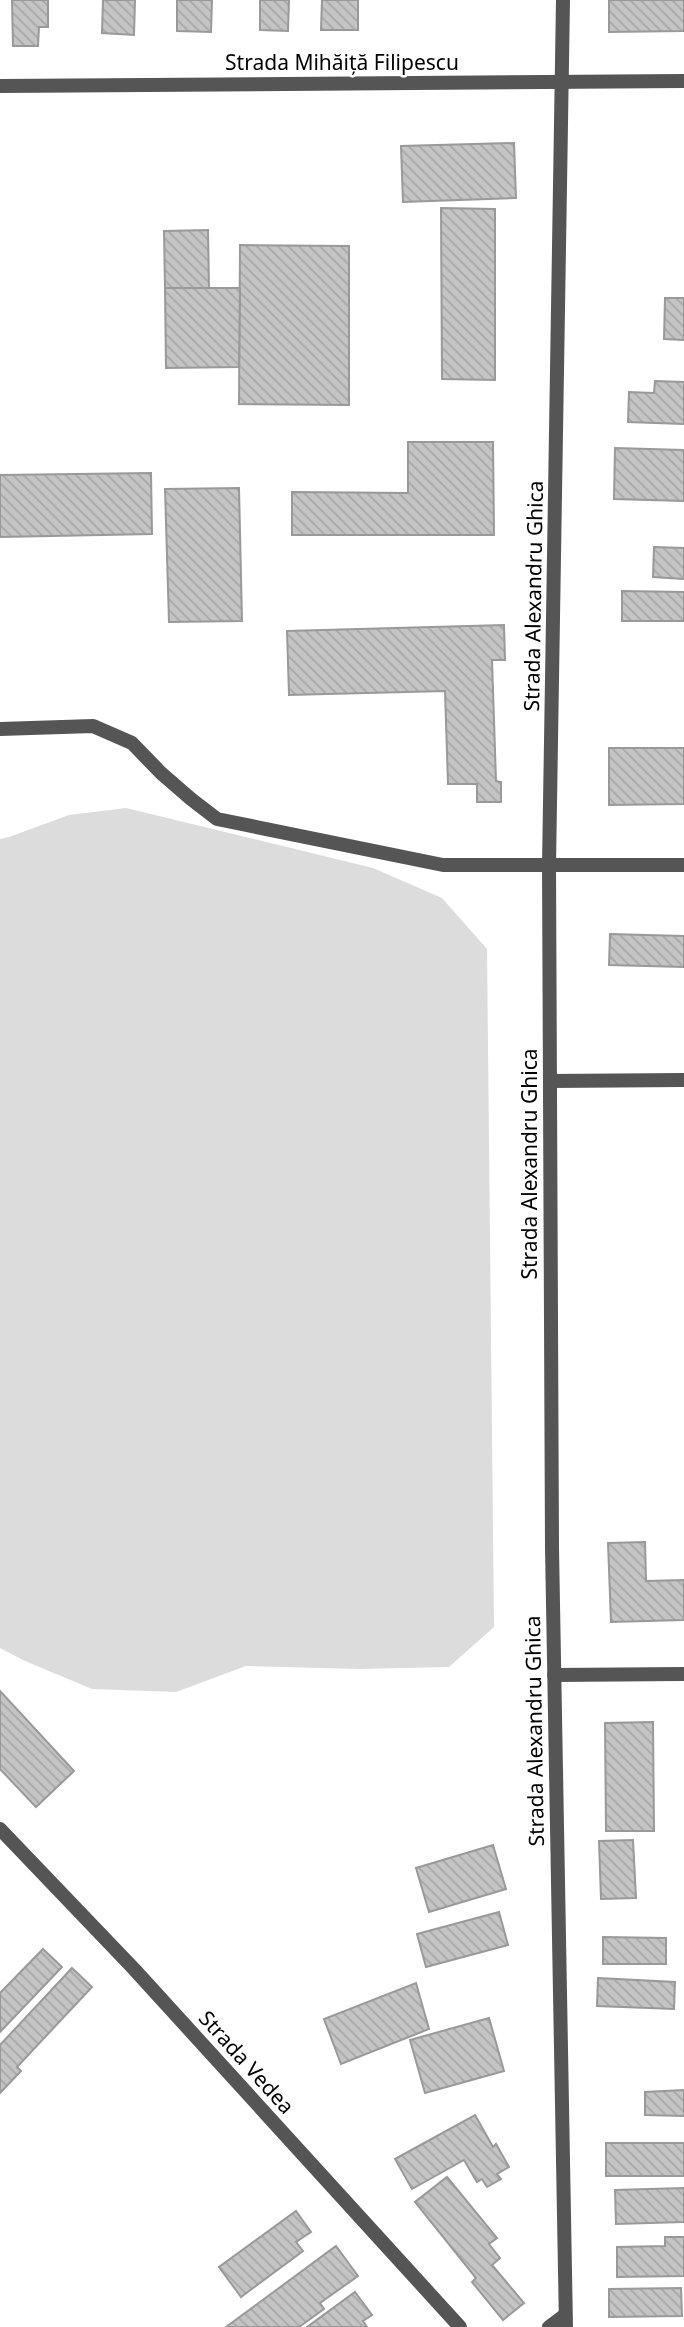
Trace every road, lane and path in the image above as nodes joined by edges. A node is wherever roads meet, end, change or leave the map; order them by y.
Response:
1 (562, 0) edge
2 (684, 81) edge
3 (562, 82) junction
4 (0, 86) edge
5 (0, 729) edge
6 (549, 865) junction
7 (684, 865) edge
8 (550, 1080) junction
9 (684, 1080) edge
10 (684, 1674) edge
11 (554, 1675) junction
12 (0, 1829) edge
13 (566, 2321) edge
14 (460, 2327) edge
15 (549, 2327) edge

1 - 3 street, Strada Alexandru Ghica
2 - 3 street, Strada Mihăiță Filipescu
3 - 4 street, Strada Mihăiță Filipescu
3 - 6 street, Strada Alexandru Ghica
5 - 6 street
6 - 7 street
6 - 8 street, Strada Alexandru Ghica
8 - 9 street
8 - 11 street, Strada Alexandru Ghica
10 - 11 street
11 - 13 street, Strada Alexandru Ghica
12 - 14 street, Strada Vedea
13 - 15 street

